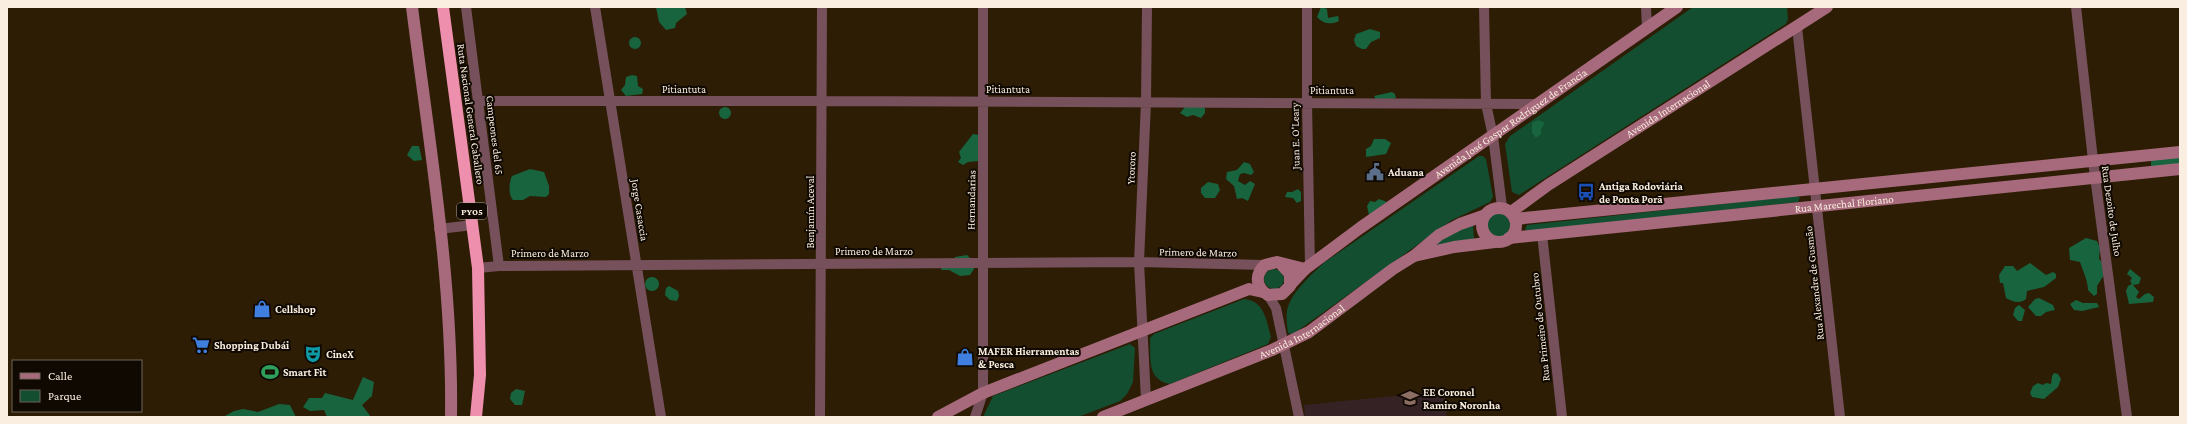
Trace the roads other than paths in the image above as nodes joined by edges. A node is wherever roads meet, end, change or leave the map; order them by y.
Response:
1 (412, 7) edge
2 (443, 7) edge
3 (466, 7) edge
4 (595, 7) edge
5 (822, 7) edge
6 (983, 7) edge
7 (1146, 7) edge
8 (1307, 7) edge
9 (1484, 7) edge
10 (1646, 7) edge
11 (1677, 7) edge
12 (1827, 7) edge
13 (2076, 7) edge
14 (1797, 27) junction
15 (1647, 28) junction
16 (479, 101) junction
17 (610, 101) junction
18 (823, 101) junction
19 (984, 101) junction
20 (1146, 102) junction
21 (1306, 102) junction
22 (1486, 104) junction
23 (1538, 104) junction
24 (1493, 136) junction
25 (2180, 152) edge
26 (2093, 161) junction
27 (2180, 168) edge
28 (2095, 177) junction
29 (1892, 182) junction
30 (1816, 189) junction
31 (1894, 198) junction
32 (1817, 206) junction
33 (1509, 213) junction
34 (1483, 216) junction
35 (473, 225) junction
36 (439, 229) junction
37 (1542, 234) junction
38 (1509, 238) junction
39 (1496, 242) junction
40 (1414, 256) junction
41 (1138, 262) junction
42 (822, 263) junction
43 (636, 264) junction
44 (982, 264) junction
45 (1281, 264) junction
46 (499, 266) junction
47 (1308, 267) junction
48 (478, 268) junction
49 (1260, 272) junction
50 (1288, 288) junction
51 (1249, 289) junction
52 (1266, 293) junction
53 (1276, 308) junction
54 (1141, 330) junction
55 (1284, 345) junction
56 (983, 393) junction
57 (1146, 400) junction
58 (451, 417) edge
59 (476, 417) edge
60 (661, 417) edge
61 (820, 417) edge
62 (938, 417) edge
63 (975, 417) edge
64 (1103, 417) edge
65 (1299, 417) edge
66 (1562, 417) edge
67 (1840, 417) edge
68 (2127, 417) edge

1 - 36 main road
2 - 35 highway, Ruta Nacional General Caballero / PY05
3 - 16 street, Campeones del 65
4 - 17 street, Jorge Casaccia
5 - 18 street, Benjamín Aceval
6 - 19 street, Hernandarias
7 - 20 street, Ytororo
8 - 21 street, Juan E. O'Leary
9 - 22 street
10 - 15 street
11 - 15 main road, Avenida José Gaspar Rodríguez de Francia
12 - 14 main road, Avenida Internacional
13 - 26 street, Rua Dezoito de Julho
14 - 30 street, Rua Alexandre de Gusmão
14 - 33 main road, Avenida Internacional
15 - 23 main road, Avenida José Gaspar Rodríguez de Francia
16 - 17 street, Pitiantuta
16 - 46 street, Campeones del 65
17 - 18 street, Pitiantuta
17 - 43 street, Jorge Casaccia
18 - 19 street, Pitiantuta
18 - 42 street, Benjamín Aceval
19 - 20 street, Pitiantuta
19 - 44 street, Hernandarias
20 - 21 street, Pitiantuta
20 - 41 street, Ytororo
21 - 22 street, Pitiantuta
21 - 47 street, Juan E. O'Leary
22 - 23 street, Pitiantuta
22 - 24 street
23 - 24 main road, Avenida José Gaspar Rodríguez de Francia
24 - 33 street
24 - 47 main road, Avenida José Gaspar Rodríguez de Francia
25 - 26 main road, Rua Marechal Floriano
26 - 28 street, Rua Dezoito de Julho
26 - 29 main road, Rua Marechal Floriano
27 - 28 main road, Rua Marechal Floriano
28 - 31 main road, Rua Marechal Floriano
28 - 68 street, Rua Dezoito de Julho
29 - 30 main road, Rua Marechal Floriano
29 - 31 main road
30 - 32 street, Rua Alexandre de Gusmão
30 - 33 main road, Rua Marechal Floriano
31 - 32 main road, Rua Marechal Floriano
32 - 37 main road, Rua Marechal Floriano
32 - 67 street, Rua Alexandre de Gusmão
33 - 34 main road
33 - 38 main road
34 - 39 main road
34 - 40 main road, Avenida Internacional
35 - 36 street
35 - 48 highway, Ruta Nacional General Caballero / PY05
36 - 58 main road
37 - 38 main road, Rua Marechal Floriano
37 - 66 street, Rua Primeiro de Outubro
38 - 39 main road
39 - 40 main road
40 - 55 main road, Avenida Internacional
41 - 44 street, Primero de Marzo
41 - 49 street, Primero de Marzo
41 - 54 street, Ytororo
42 - 43 street, Primero de Marzo
42 - 44 street, Primero de Marzo
42 - 61 street, Benjamín Aceval
43 - 46 street, Primero de Marzo
43 - 60 street, Jorge Casaccia
44 - 56 street, Hernandarias
45 - 47 main road
45 - 49 main road
45 - 50 main road
46 - 48 street, Primero de Marzo
47 - 50 main road, Avenida José Gaspar Rodríguez de Francia
48 - 59 highway, Ruta Nacional General Caballero / PY05
49 - 51 main road
49 - 52 main road
50 - 52 main road
50 - 53 street
51 - 52 main road
51 - 54 main road
52 - 53 street
53 - 55 street
54 - 56 main road
54 - 57 street, Ytororo
55 - 57 main road, Avenida Internacional
55 - 65 street
56 - 62 main road
56 - 63 street, Hernandarias
57 - 64 main road, Avenida Internacional

